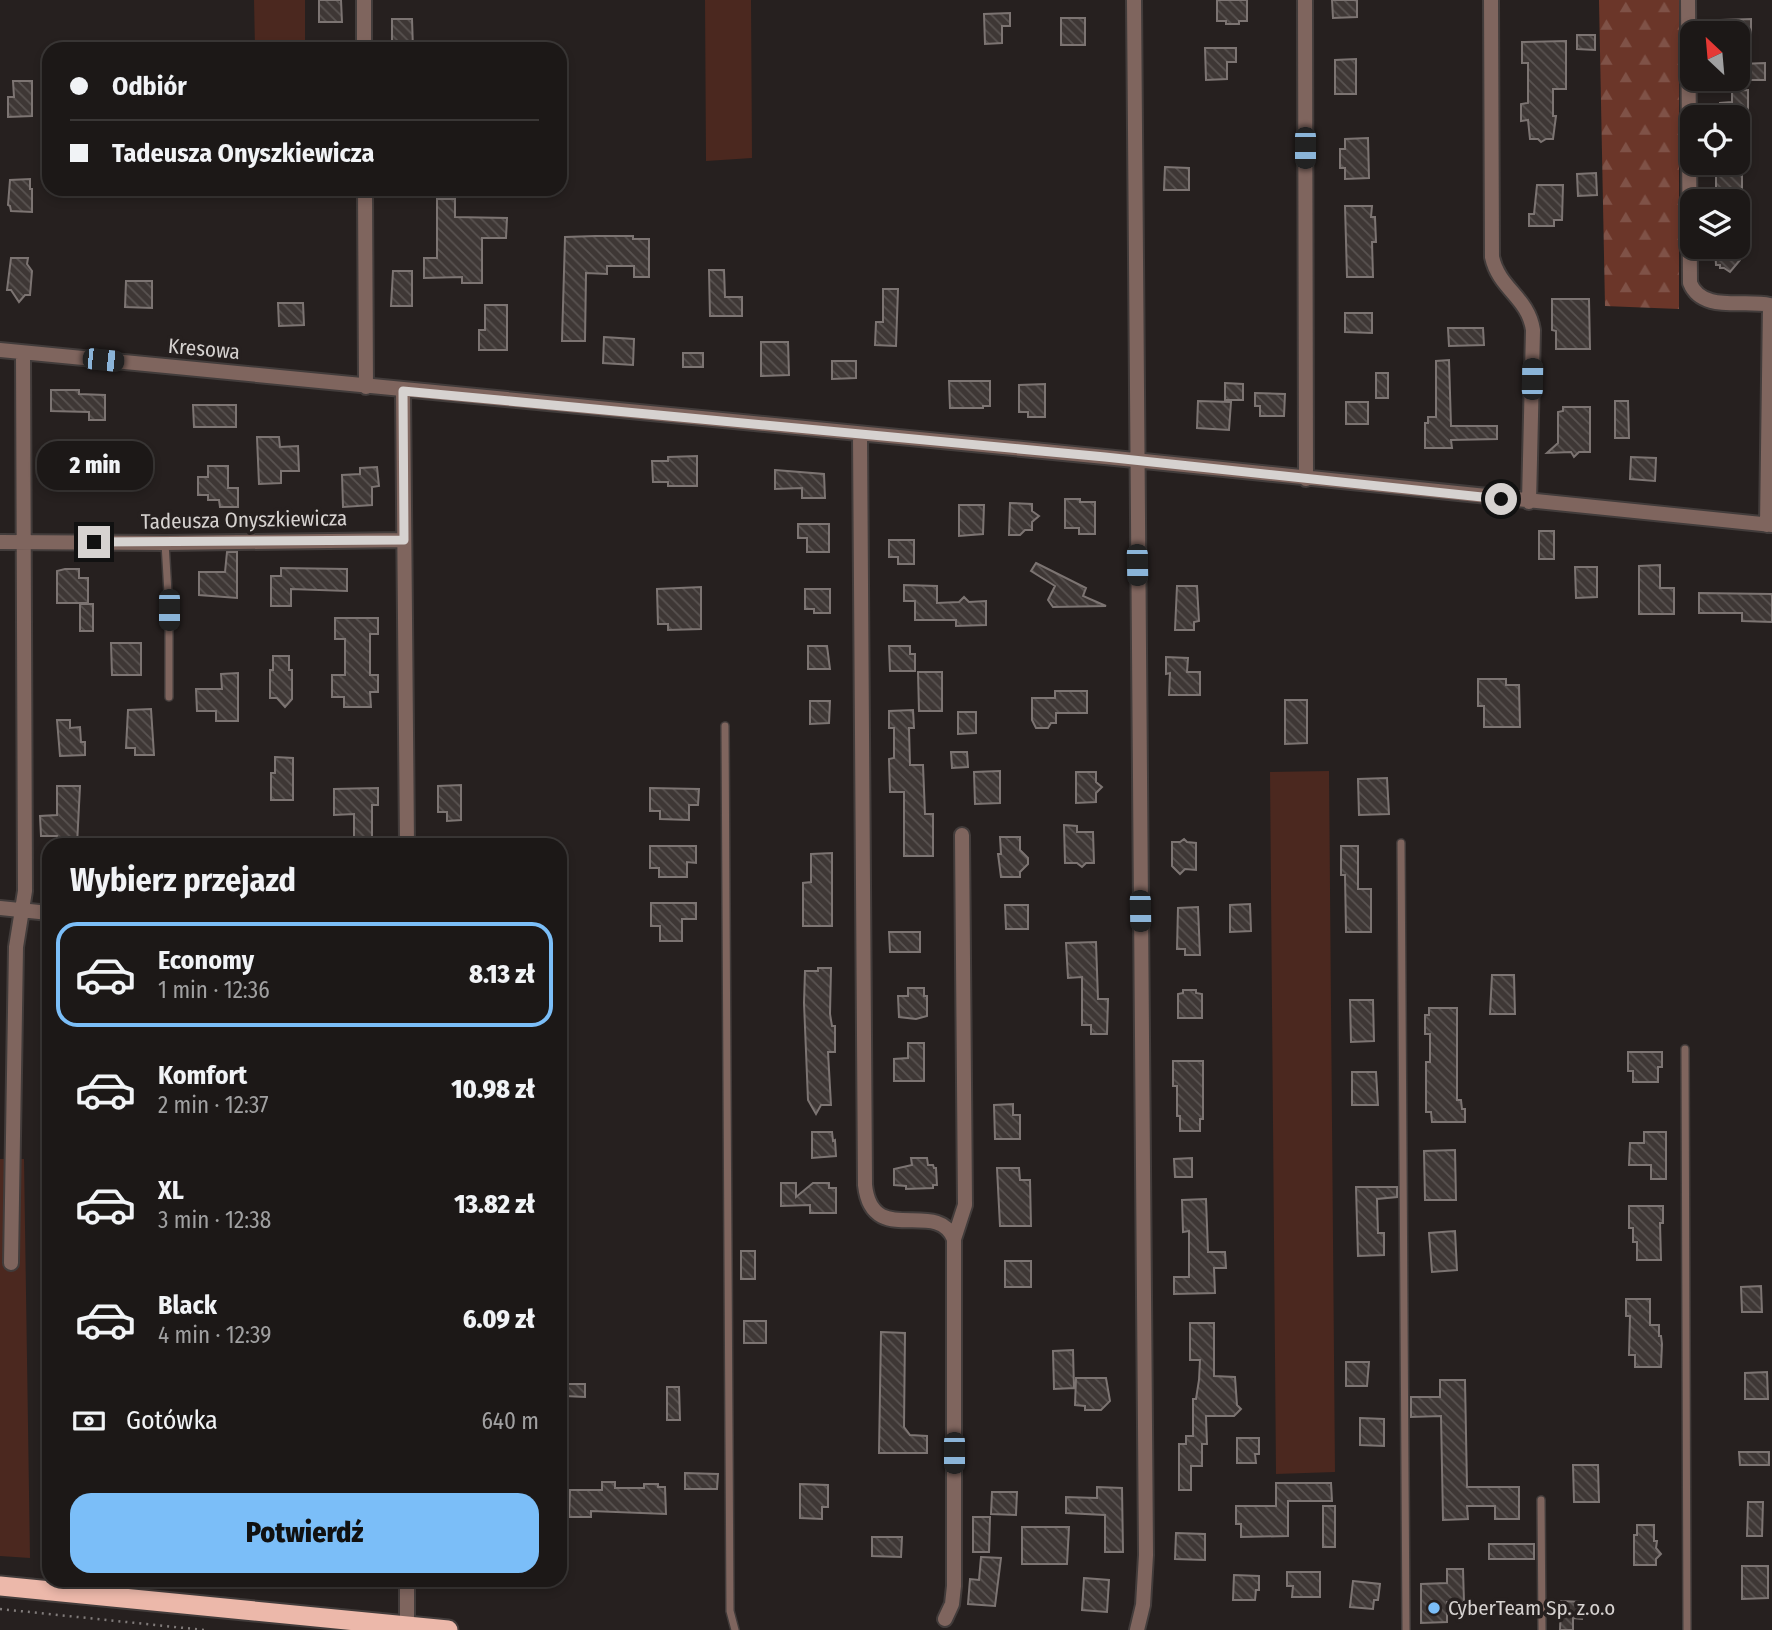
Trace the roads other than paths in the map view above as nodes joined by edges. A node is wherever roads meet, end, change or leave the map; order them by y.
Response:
1 (364, 0) edge
2 (1134, 0) edge
3 (1306, 0) edge
4 (1491, 0) edge
5 (1688, 0) edge
6 (364, 42) edge
7 (365, 196) edge
8 (1771, 304) edge
9 (0, 350) edge
10 (23, 353) junction
11 (366, 387) junction
12 (403, 391) junction
13 (860, 434) junction
14 (1136, 461) junction
15 (1306, 479) junction
16 (1529, 502) junction
17 (1769, 525) edge
18 (404, 540) junction
19 (23, 541) junction
20 (0, 542) edge
21 (165, 543) junction
22 (169, 697) dead end
23 (725, 726) dead end
24 (962, 835) dead end
25 (407, 838) edge
26 (1401, 843) dead end
27 (0, 908) edge
28 (23, 910) junction
29 (42, 912) edge
30 (1685, 1049) dead end
31 (954, 1239) junction
32 (10, 1263) dead end
33 (1541, 1500) dead end
34 (0, 1586) edge
35 (408, 1587) edge
36 (1143, 1605) junction
37 (945, 1619) dead end
38 (417, 1628) edge
39 (448, 1630) edge
40 (735, 1630) edge
41 (1137, 1630) edge
42 (1147, 1630) edge
43 (1406, 1630) edge
44 (1542, 1630) edge
45 (1687, 1630) edge

1 - 6 street
2 - 14 street
3 - 15 street
4 - 16 street
5 - 8 street
7 - 11 street
8 - 17 street
9 - 10 street, Kresowa
10 - 11 street, Kresowa
10 - 19 street
11 - 12 street, Kresowa
12 - 13 street, Kresowa
12 - 18 street
13 - 14 street, Kresowa
13 - 31 street
14 - 15 street, Kresowa
14 - 36 street
15 - 16 street, Kresowa
16 - 17 street, Kresowa
18 - 21 street, Tadeusza Onyszkiewicza
18 - 25 street
19 - 20 street, Tadeusza Onyszkiewicza
19 - 21 street, Tadeusza Onyszkiewicza
19 - 28 street
21 - 22 lane
23 - 40 lane
24 - 31 street
26 - 43 lane
27 - 28 street
28 - 29 street
28 - 32 street
30 - 45 lane
31 - 37 street
33 - 44 lane
34 - 38 highway
35 - 38 street
36 - 41 street
36 - 42 street
38 - 39 highway

